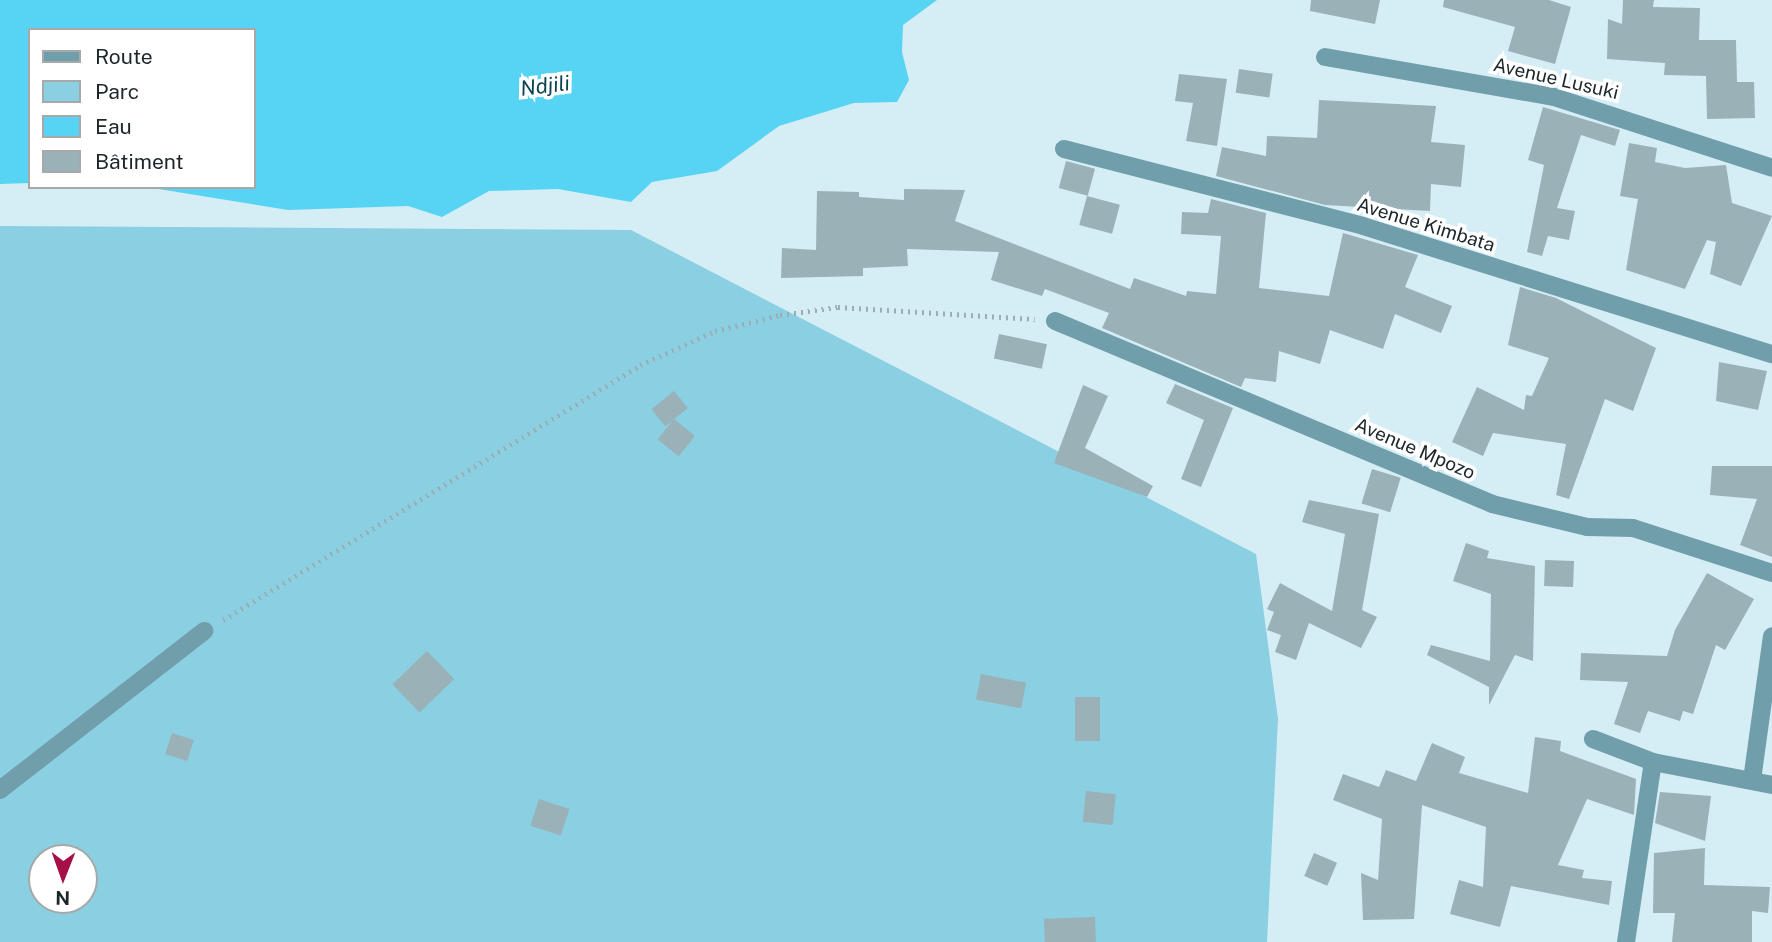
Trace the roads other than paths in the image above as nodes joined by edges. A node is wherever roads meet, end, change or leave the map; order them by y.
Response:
1 (1325, 57) dead end
2 (1064, 149) dead end
3 (1772, 168) edge
4 (1055, 321) road end
5 (1772, 354) edge
6 (1772, 573) edge
7 (204, 631) road end
8 (1772, 636) edge
9 (1592, 739) dead end
10 (1653, 762) junction
11 (1752, 780) junction
12 (1772, 785) edge
13 (0, 790) edge
14 (1626, 942) edge

1 - 3 street, Avenue Lusuki
2 - 5 street, Avenue Kimbata
4 - 6 street, Avenue Mpozo
7 - 13 street
8 - 11 street
9 - 10 street
10 - 11 street
10 - 14 street
11 - 12 street

